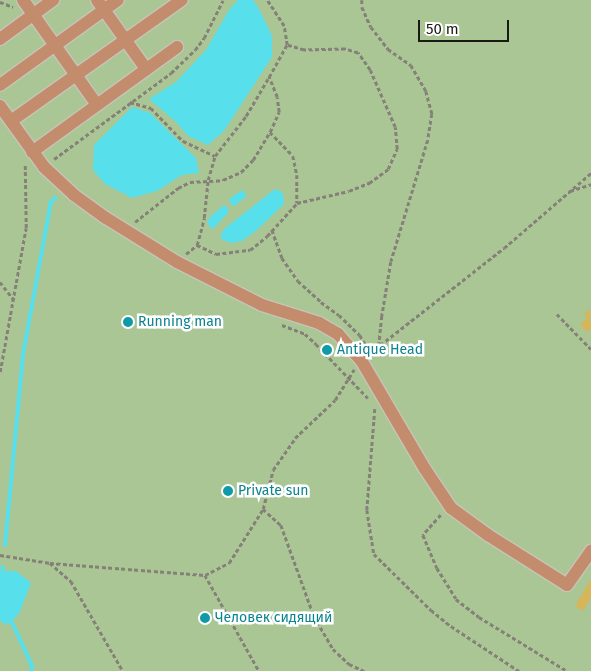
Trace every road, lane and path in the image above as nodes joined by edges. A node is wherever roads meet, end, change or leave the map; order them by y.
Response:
1 (23, 0) edge
2 (53, 0) edge
3 (118, 0) edge
4 (182, 0) edge
5 (223, 0) edge
6 (267, 0) edge
7 (362, 0) edge
8 (101, 5) edge
9 (33, 14) junction
10 (0, 39) edge
11 (125, 40) junction
12 (54, 44) junction
13 (287, 45) junction
14 (177, 47) dead end
15 (146, 69) junction
16 (76, 75) junction
17 (269, 77) junction
18 (0, 84) edge
19 (130, 102) junction
20 (97, 105) junction
21 (0, 106) edge
22 (11, 121) junction
23 (270, 132) junction
24 (32, 152) junction
25 (215, 156) junction
26 (38, 166) junction
27 (591, 173) edge
28 (208, 180) junction
29 (591, 184) edge
30 (566, 193) junction
31 (298, 203) junction
32 (126, 230) junction
33 (272, 230) junction
34 (197, 244) junction
35 (178, 262) junction
36 (0, 282) edge
37 (14, 301) junction
38 (557, 314) dead end
39 (279, 324) dead end
40 (379, 346) junction
41 (591, 348) edge
42 (366, 357) junction
43 (0, 372) edge
44 (348, 379) junction
45 (368, 398) dead end
46 (379, 410) dead end
47 (437, 507) dead end
48 (263, 509) junction
49 (446, 511) junction
50 (591, 551) edge
51 (0, 555) edge
52 (50, 563) junction
53 (205, 576) junction
54 (123, 671) edge
55 (259, 671) edge
56 (364, 671) edge
57 (519, 671) edge
58 (567, 671) edge

1 - 9 lane
2 - 9 lane
3 - 8 lane
4 - 11 lane
5 - 19 path
6 - 13 path
7 - 40 path
8 - 11 lane
8 - 12 lane
9 - 10 lane
9 - 12 lane
11 - 15 lane
11 - 16 lane
12 - 16 lane
12 - 18 lane
13 - 17 path
13 - 31 path
14 - 15 lane
15 - 20 lane
16 - 20 lane
16 - 22 lane
17 - 23 path
17 - 25 path
19 - 25 path
19 - 26 path
20 - 24 lane
21 - 22 lane
22 - 24 lane
23 - 28 path
23 - 31 path
24 - 26 lane
25 - 28 path
26 - 32 lane
26 - 37 path
27 - 30 path
28 - 32 path
28 - 34 path
29 - 30 path
30 - 40 path
31 - 33 path
32 - 35 lane
33 - 34 path
33 - 42 path
34 - 35 path
35 - 42 lane
36 - 37 path
37 - 43 path
38 - 41 path
39 - 44 path
40 - 42 path
42 - 44 path
42 - 49 lane
44 - 45 path
44 - 48 path
46 - 57 path
47 - 49 path
48 - 53 path
48 - 56 path
49 - 50 lane
49 - 58 path
51 - 52 path
52 - 53 path
52 - 54 path
53 - 55 path

